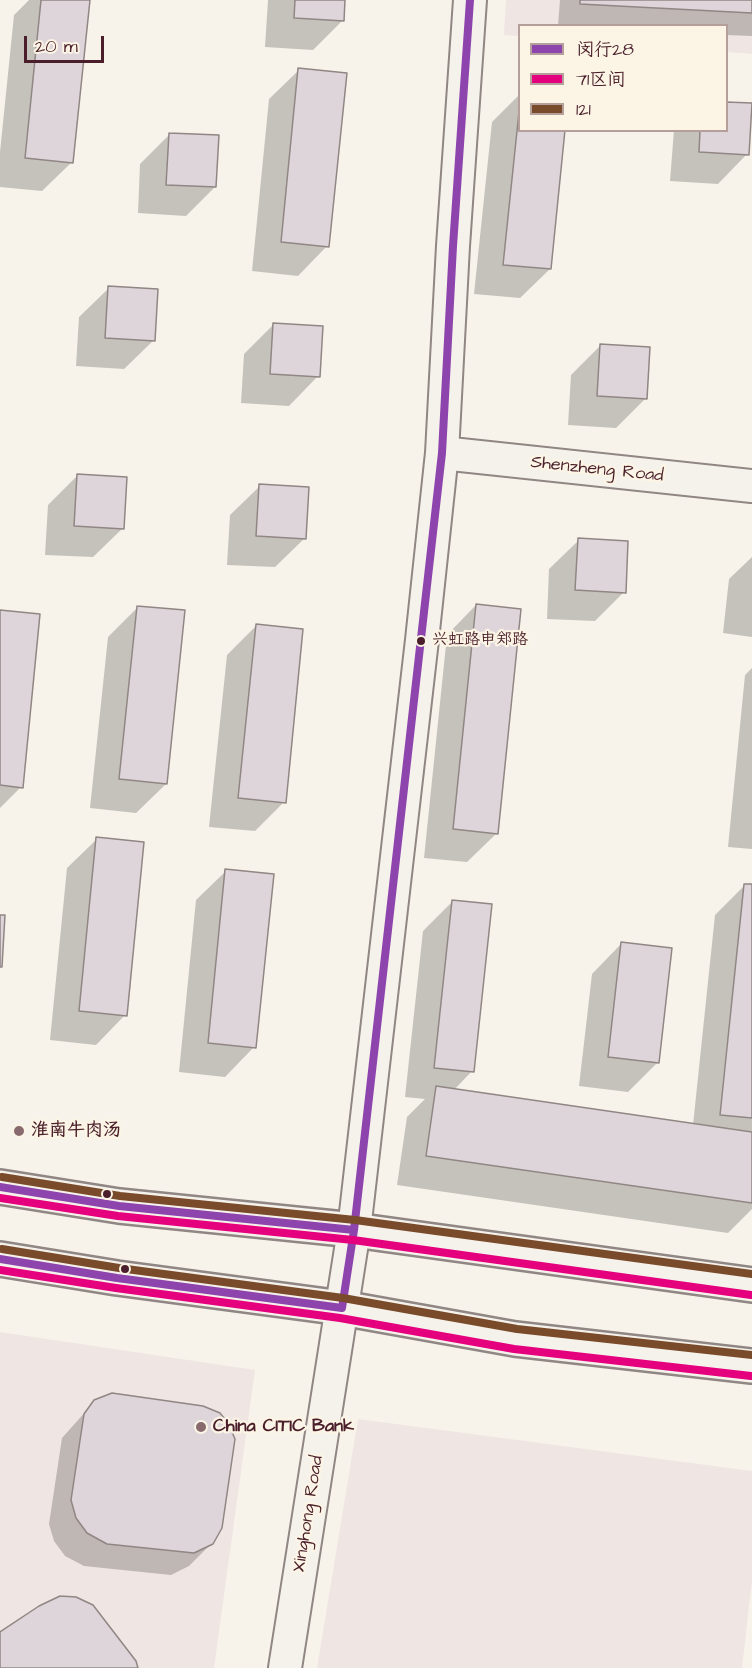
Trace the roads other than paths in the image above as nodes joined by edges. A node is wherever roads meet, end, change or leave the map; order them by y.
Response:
1 (470, 0) edge
2 (442, 453) junction
3 (752, 486) edge
4 (0, 1187) edge
5 (354, 1230) junction
6 (0, 1259) edge
7 (752, 1285) edge
8 (342, 1308) junction
9 (752, 1366) edge
10 (285, 1668) edge

1 - 2 street, Xinghong Road
2 - 3 street, Shenzheng Road
2 - 5 street, Xinghong Road
4 - 5 main road
5 - 7 main road
5 - 8 street, Xinghong Road
6 - 8 main road
8 - 9 main road
8 - 10 street, Xinghong Road

